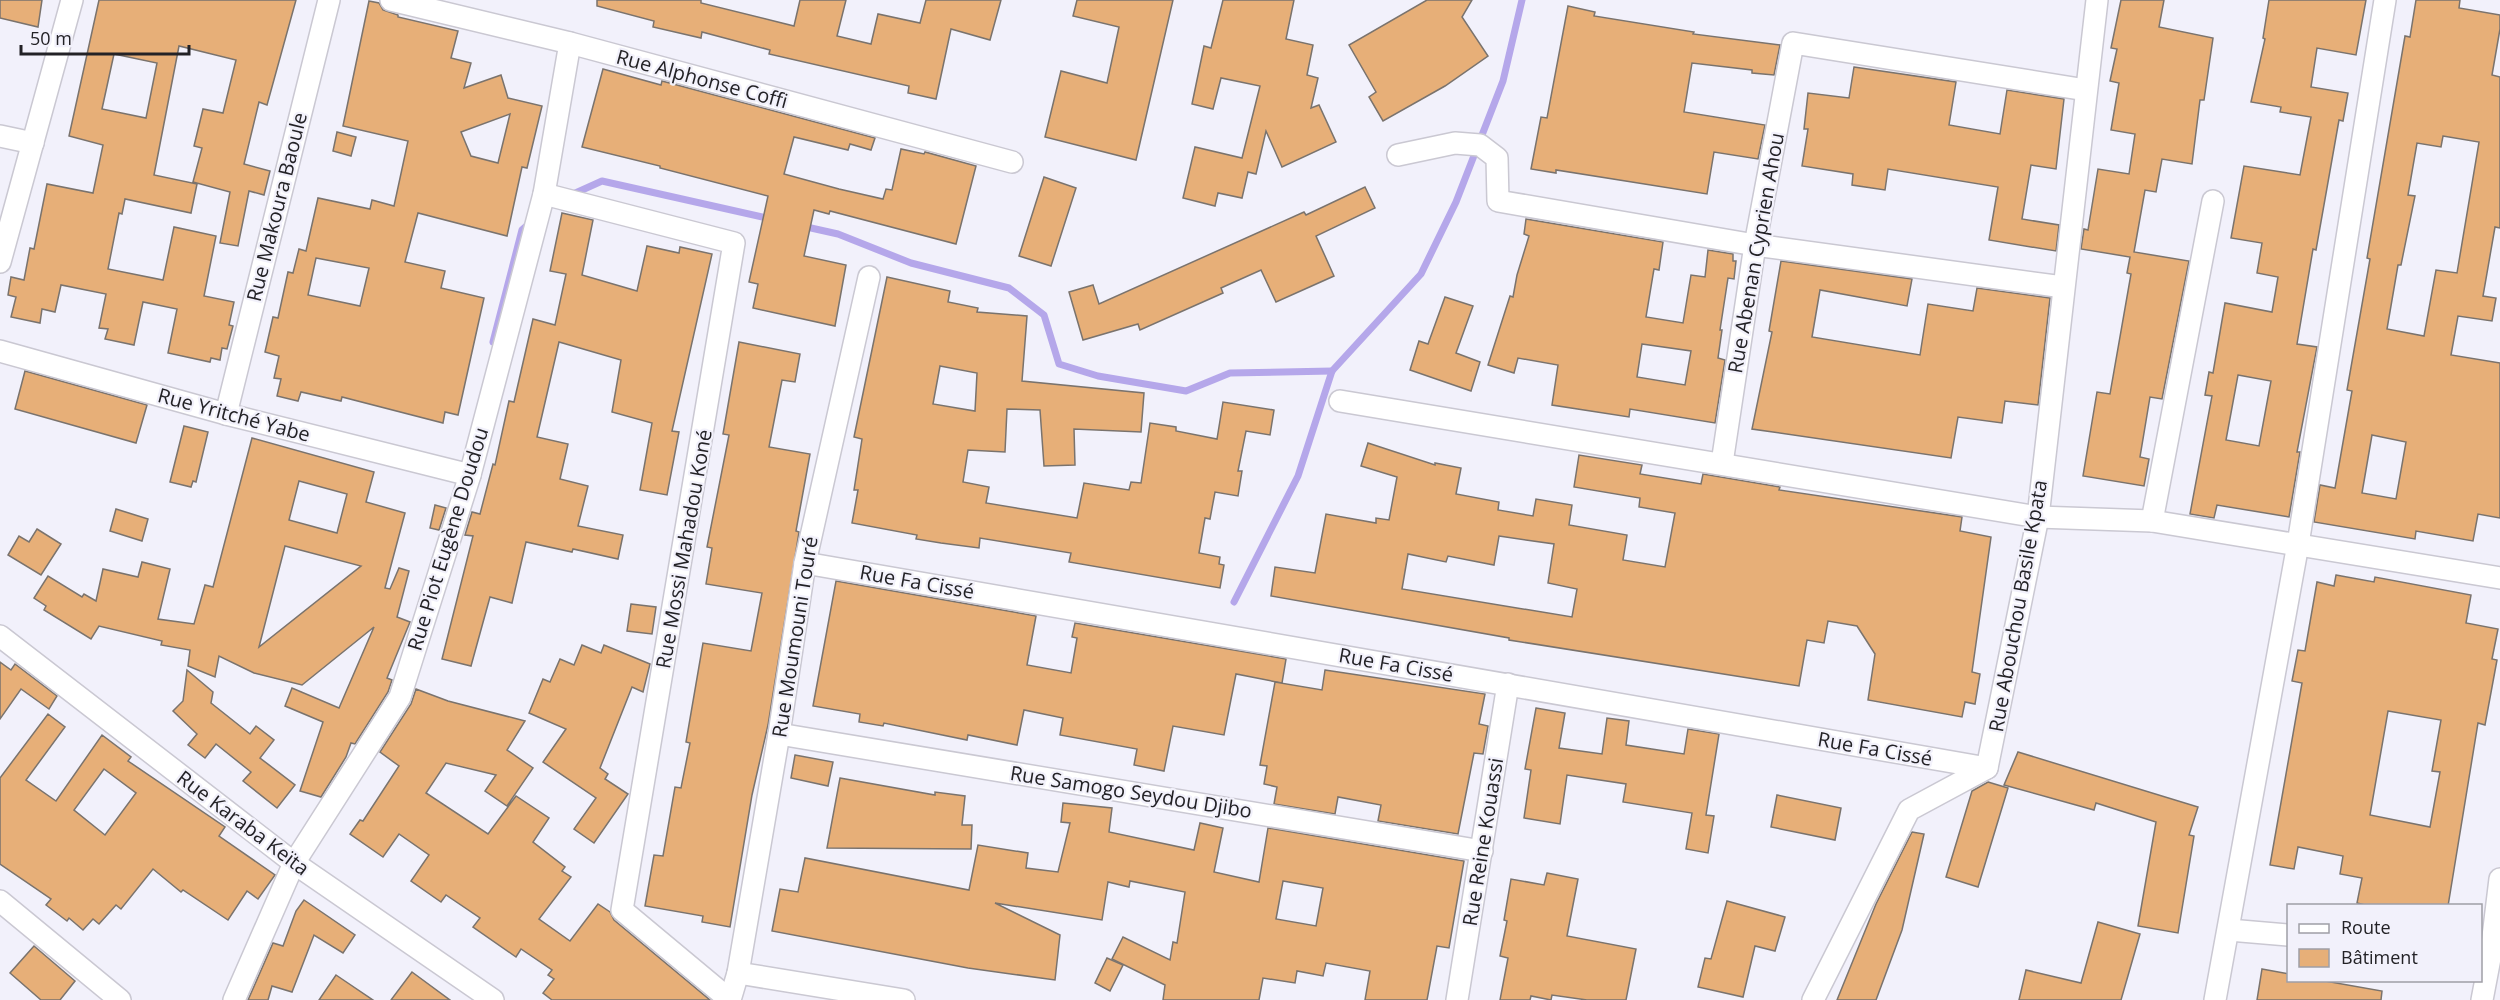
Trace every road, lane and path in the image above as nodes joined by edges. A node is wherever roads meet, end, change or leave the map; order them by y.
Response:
1 (72, 0) edge
2 (329, 0) edge
3 (391, 0) edge
4 (2097, 0) edge
5 (2385, 0) edge
6 (570, 43) junction
7 (2086, 90) junction
8 (0, 136) edge
9 (33, 143) junction
10 (1398, 155) dead end
11 (1012, 162) dead end
12 (544, 194) junction
13 (2213, 201) dead end
14 (1755, 245) junction
15 (0, 262) edge
16 (868, 277) dead end
17 (2063, 287) junction
18 (0, 351) edge
19 (1341, 401) dead end
20 (226, 414) junction
21 (1722, 463) junction
22 (470, 475) junction
23 (2038, 517) junction
24 (2152, 521) junction
25 (2298, 544) junction
26 (805, 563) junction
27 (2500, 578) edge
28 (0, 636) edge
29 (1508, 684) junction
30 (779, 734) junction
31 (1988, 768) junction
32 (1482, 851) junction
33 (294, 863) junction
34 (2500, 879) edge
35 (0, 901) edge
36 (2229, 930) junction
37 (2287, 935) edge
38 (2491, 954) edge
39 (738, 973) junction
40 (120, 1000) edge
41 (234, 1000) edge
42 (492, 1000) edge
43 (730, 1000) edge
44 (904, 1000) edge
45 (1457, 1000) edge
46 (1812, 1000) edge
47 (2215, 1000) edge
48 (2482, 1000) edge

1 - 9 street
2 - 20 street, Rue Makoura Baoule
3 - 6 street, Rue Alphonse Coffi
4 - 7 street, Rue Abouchou Basile Kpata
5 - 25 street
6 - 11 street, Rue Alphonse Coffi
6 - 12 street, Rue Piot Eugène Doudou
7 - 14 street, Rue Abenan Cyprien Ahou
7 - 17 street, Rue Abouchou Basile Kpata
8 - 9 street
9 - 15 street
10 - 14 street
12 - 22 street, Rue Piot Eugène Doudou
12 - 43 street, Rue Mossi Mahadou Koné
13 - 24 street
14 - 17 street
14 - 21 street, Rue Abenan Cyprien Ahou
16 - 26 street, Rue Moumouni Touré
17 - 23 street, Rue Abouchou Basile Kpata
18 - 20 street, Rue Yritché Yabe
19 - 21 street
20 - 22 street, Rue Yritché Yabe
21 - 23 street
22 - 33 street, Rue Piot Eugène Doudou
23 - 24 street
23 - 31 street, Rue Abouchou Basile Kpata
24 - 25 street
25 - 27 street
25 - 36 street
26 - 29 street, Rue Fa Cissé
26 - 30 street, Rue Moumouni Touré
28 - 33 street, Rue Karaba Keïta
29 - 31 street, Rue Fa Cissé
29 - 32 street, Rue Reine Kouassi
30 - 32 street, Rue Samogo Seydou Djibo
30 - 39 street, Rue Moumouni Touré
31 - 46 street
32 - 45 street, Rue Reine Kouassi
33 - 41 street, Rue Piot Eugène Doudou
33 - 42 street, Rue Karaba Keïta
34 - 38 street
35 - 40 street
36 - 37 street
36 - 47 street
38 - 48 street
39 - 43 street, Rue Moumouni Touré
39 - 44 street

